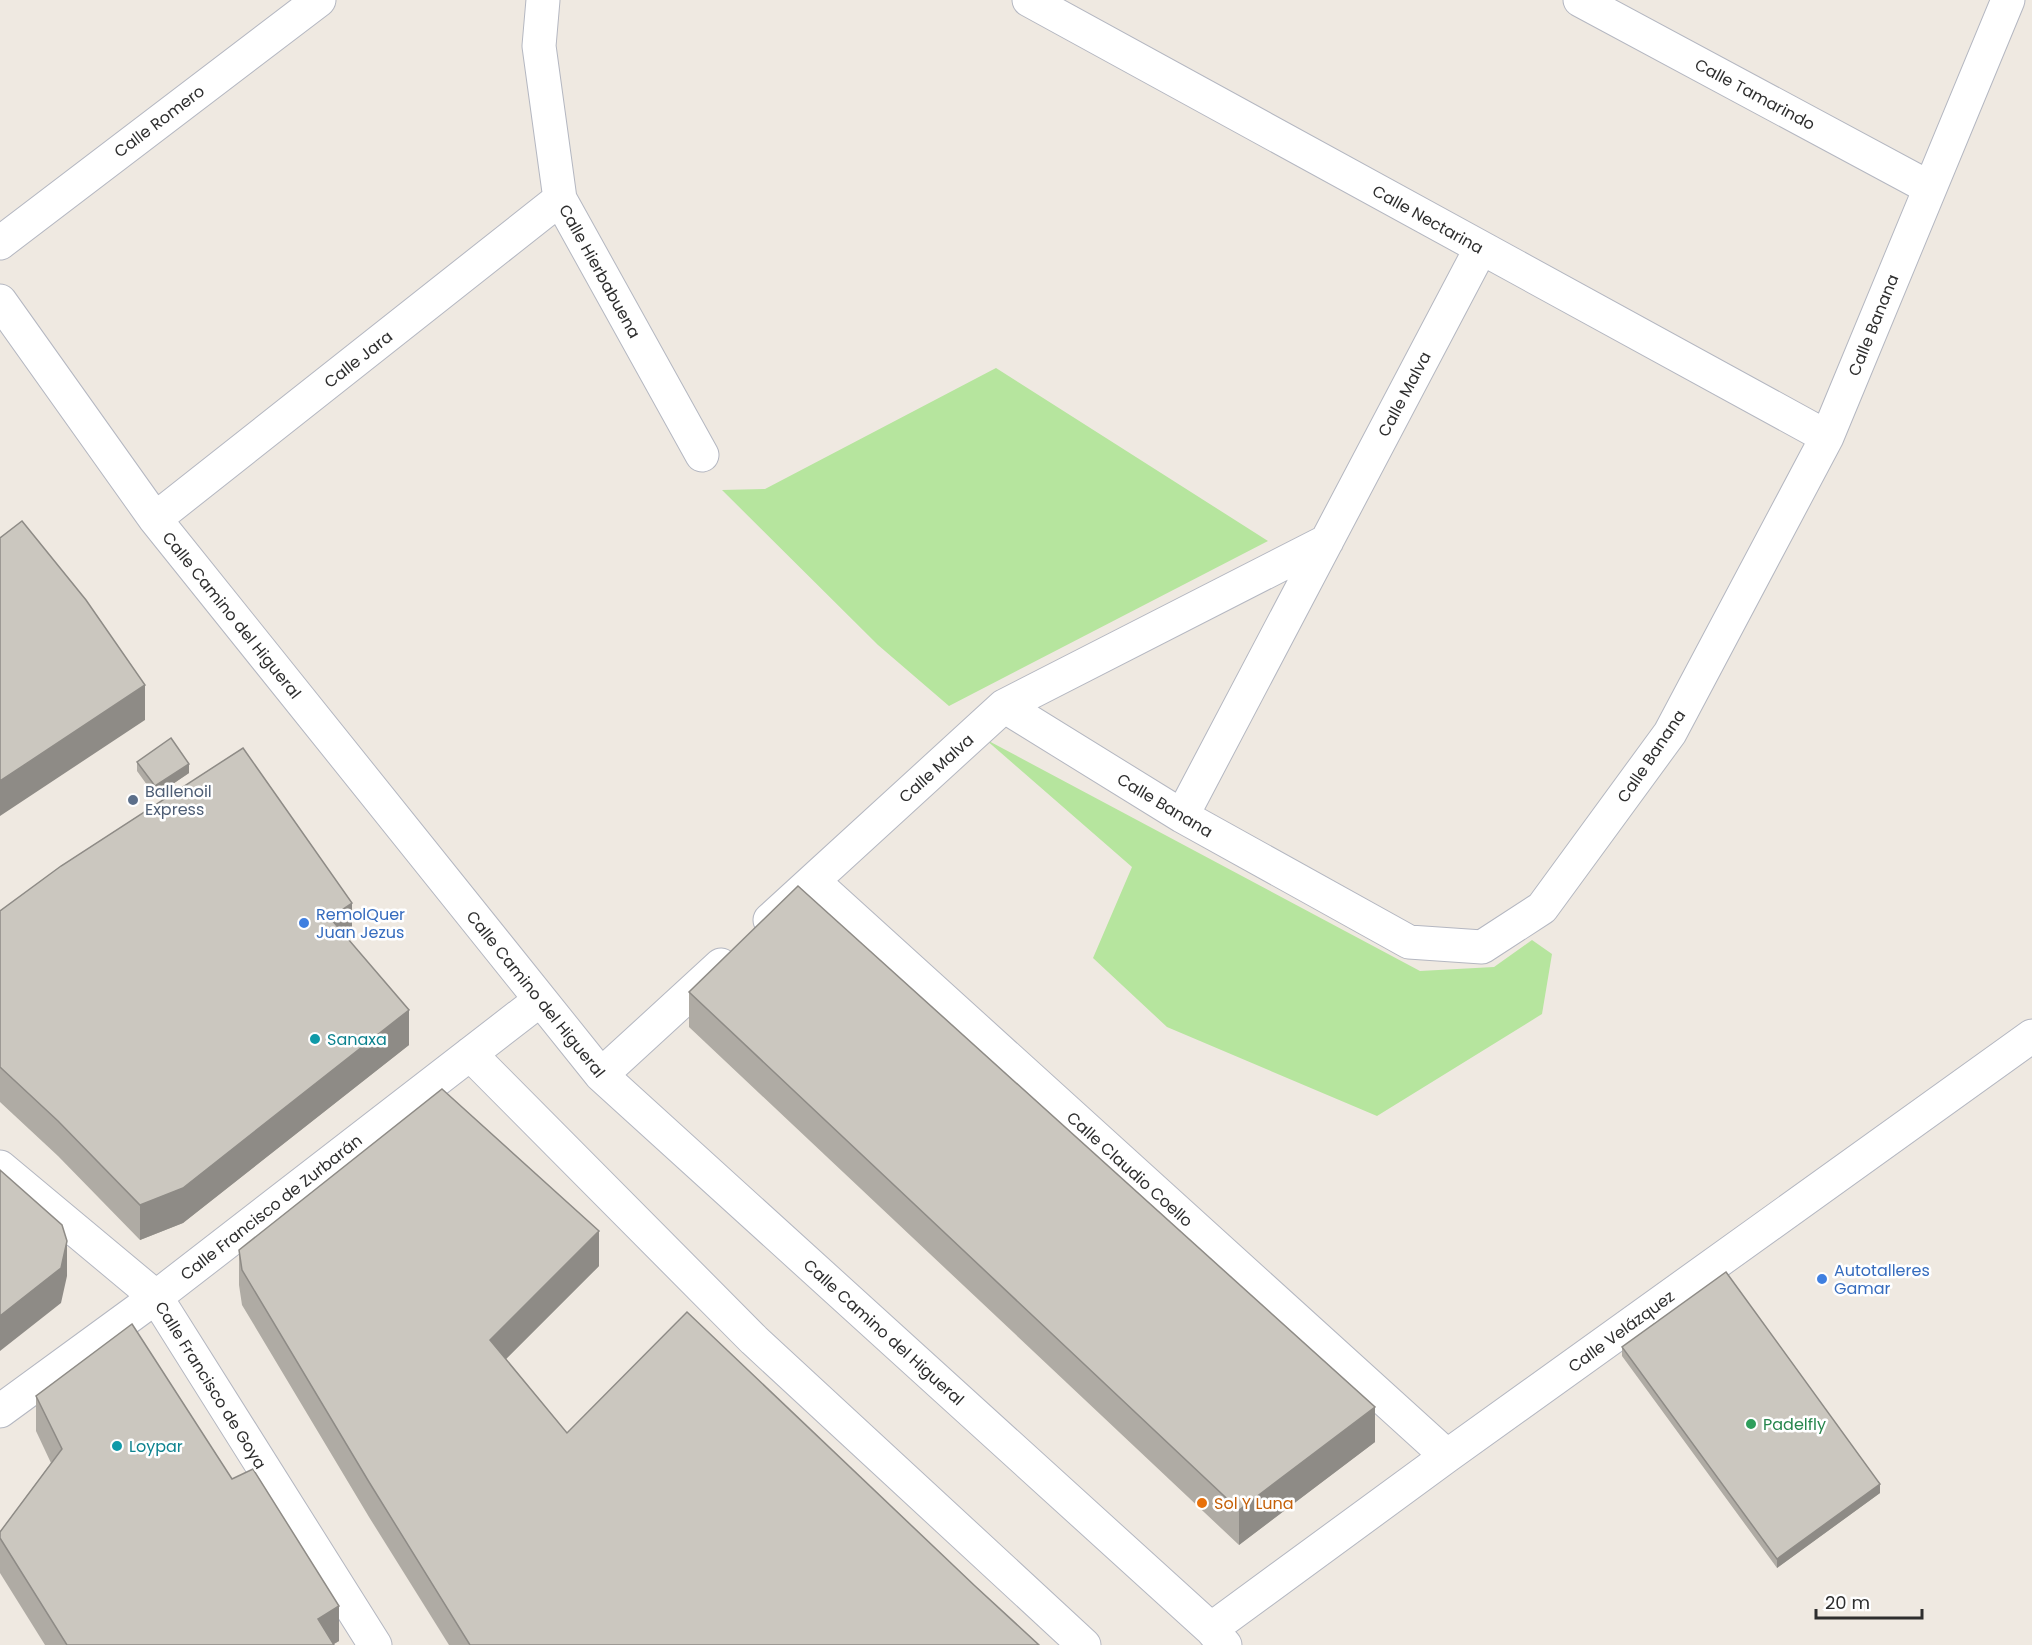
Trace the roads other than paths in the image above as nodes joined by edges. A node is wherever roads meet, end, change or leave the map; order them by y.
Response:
1 (319, 0) edge
2 (543, 0) edge
3 (1029, 0) edge
4 (1580, 0) edge
5 (2007, 0) edge
6 (1930, 188) junction
7 (560, 199) junction
8 (0, 243) edge
9 (1481, 248) junction
10 (0, 301) edge
11 (1827, 437) junction
12 (702, 455) dead end
13 (155, 519) junction
14 (1327, 541) junction
15 (1004, 706) junction
16 (1182, 816) junction
17 (813, 881) junction
18 (540, 1000) junction
19 (2032, 1036) edge
20 (470, 1054) junction
21 (600, 1075) junction
22 (0, 1167) edge
23 (156, 1297) junction
24 (0, 1411) edge
25 (1447, 1456) junction
26 (1218, 1637) edge
27 (375, 1645) edge
28 (1084, 1645) edge

1 - 8 street, Calle Romero
2 - 7 street, Calle Hierbabuena
3 - 9 street, Calle Nectarina
4 - 6 street, Calle Tamarindo
5 - 6 street, Calle Banana
6 - 11 street, Calle Banana
7 - 12 street, Calle Hierbabuena
7 - 13 street, Calle Jara
9 - 11 street, Calle Nectarina
9 - 14 street, Calle Malva
10 - 13 street, Calle Camino del Higueral
11 - 16 street, Calle Banana
13 - 18 street, Calle Camino del Higueral
14 - 15 street, Calle Malva
14 - 16 street, Calle Malva
15 - 16 street, Calle Banana
15 - 17 street, Calle Malva
17 - 21 street, Calle Malva
17 - 25 street, Calle Claudio Coello
18 - 20 street, Calle Francisco de Zurbarán
18 - 21 street, Calle Camino del Higueral
19 - 25 street, Calle Velázquez
20 - 23 street, Calle Francisco de Zurbarán
20 - 28 street
21 - 26 street, Calle Camino del Higueral
22 - 23 street, Calle Francisco de Goya
23 - 24 street, Calle Francisco de Zurbarán
23 - 27 street, Calle Francisco de Goya
25 - 26 street, Calle Velázquez

